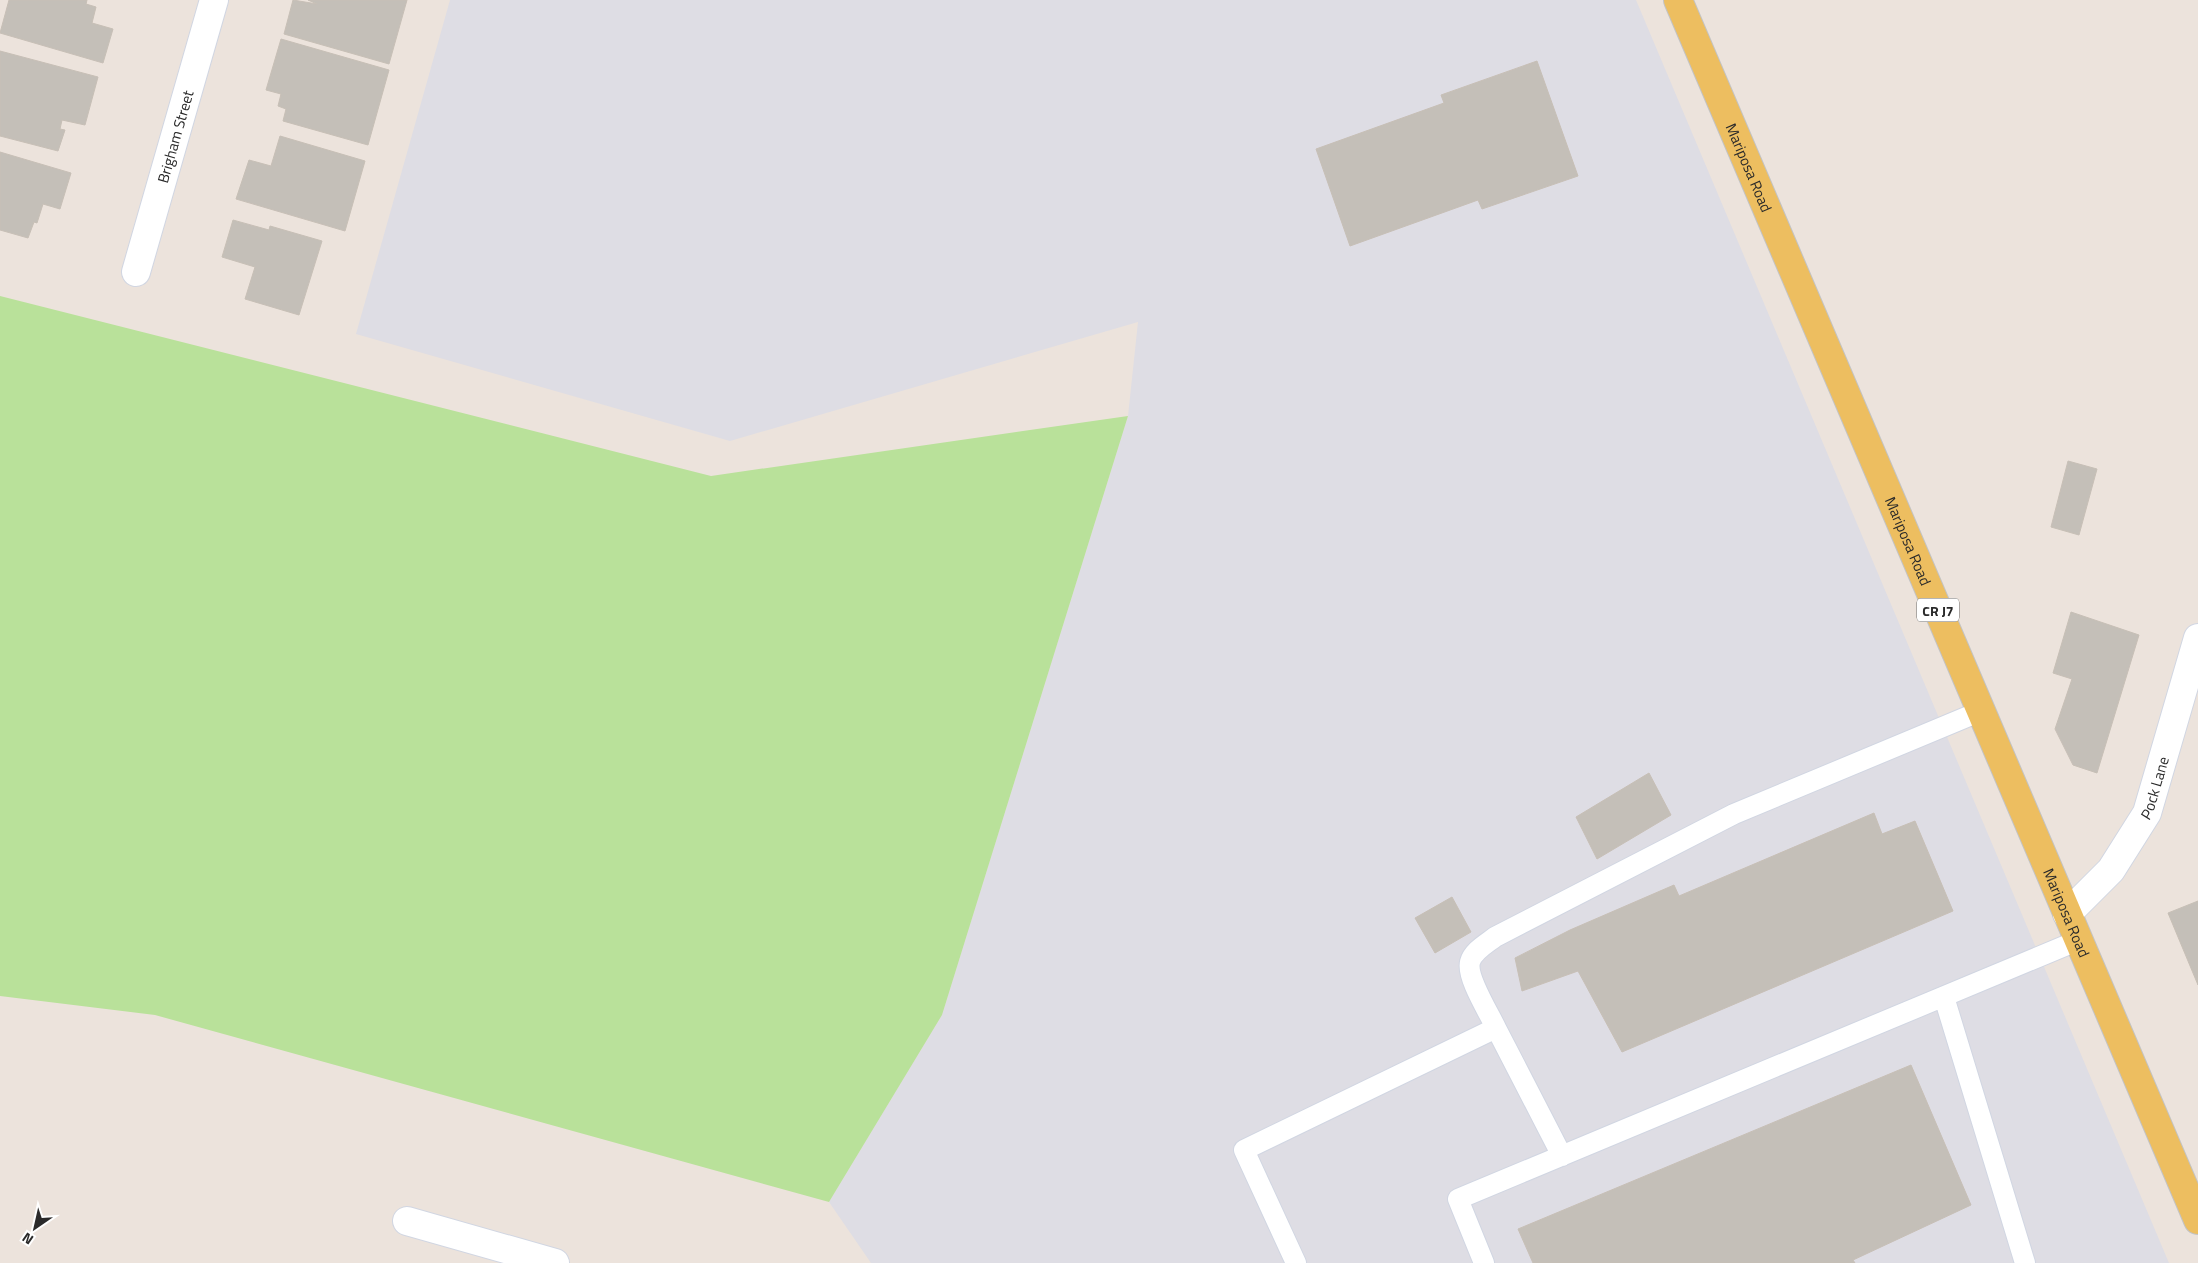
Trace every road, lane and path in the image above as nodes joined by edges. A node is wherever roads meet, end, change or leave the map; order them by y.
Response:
1 (214, 0) edge
2 (1678, 0) edge
3 (136, 272) dead end
4 (2198, 638) edge
5 (1981, 711) junction
6 (2067, 914) junction
7 (2079, 940) junction
8 (1944, 997) junction
9 (1496, 1028) junction
10 (1562, 1156) junction
11 (2198, 1220) edge
12 (407, 1222) dead end
13 (555, 1263) edge
14 (1296, 1263) edge
15 (1484, 1263) edge
16 (2025, 1263) edge

1 - 3 street, Brigham Street
2 - 5 main road, Mariposa Road / CR J7
4 - 6 street, Pock Lane
5 - 6 main road, Mariposa Road / CR J7
5 - 9 lane
6 - 7 main road, Mariposa Road / CR J7
7 - 8 lane
7 - 11 main road, Mariposa Road / CR J7
8 - 10 lane
8 - 16 lane
9 - 10 lane
9 - 14 lane
10 - 15 lane
12 - 13 street

